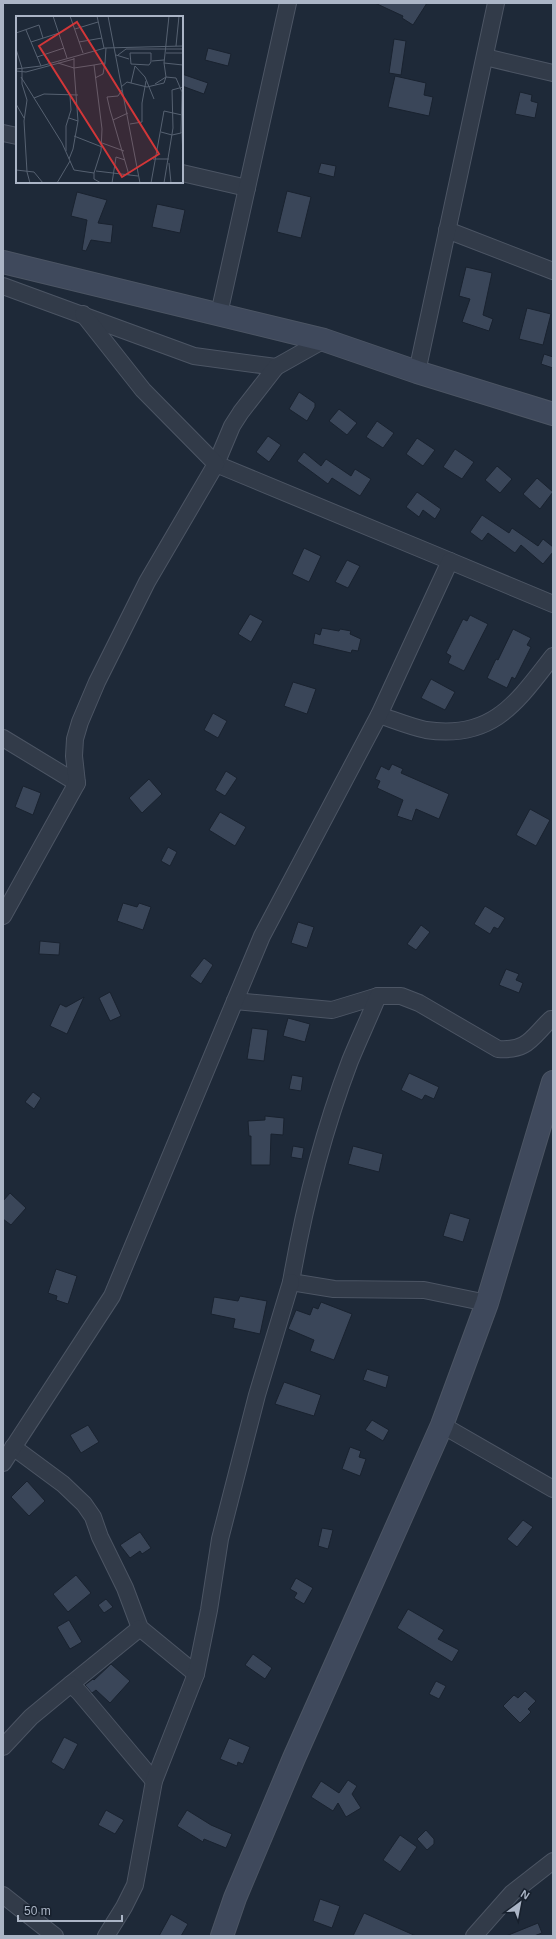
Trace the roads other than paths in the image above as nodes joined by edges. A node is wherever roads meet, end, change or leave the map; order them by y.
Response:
1 (288, 3) edge
2 (496, 3) edge
3 (485, 57) junction
4 (553, 73) edge
5 (3, 133) edge
6 (16, 136) edge
7 (183, 173) edge
8 (247, 188) junction
9 (447, 230) junction
10 (3, 262) edge
11 (553, 272) edge
12 (3, 286) edge
13 (83, 314) junction
14 (219, 314) junction
15 (324, 340) junction
16 (276, 367) junction
17 (417, 372) junction
18 (553, 414) edge
19 (216, 464) junction
20 (450, 561) junction
21 (553, 604) edge
22 (553, 656) edge
23 (379, 715) junction
24 (3, 738) edge
25 (77, 784) junction
26 (3, 916) edge
27 (378, 996) junction
28 (235, 1001) junction
29 (553, 1019) edge
30 (553, 1082) edge
31 (291, 1282) junction
32 (486, 1303) junction
33 (442, 1425) junction
34 (13, 1447) junction
35 (3, 1463) edge
36 (553, 1489) edge
37 (140, 1628) junction
38 (196, 1674) junction
39 (71, 1684) junction
40 (3, 1747) edge
41 (154, 1781) junction
42 (553, 1861) edge
43 (3, 1894) edge
44 (55, 1936) edge
45 (106, 1936) edge
46 (222, 1936) edge
47 (474, 1936) edge

1 - 8 street
2 - 3 street
3 - 4 street
3 - 9 street
5 - 6 street
7 - 8 street
8 - 14 street
9 - 11 street
9 - 17 street
10 - 14 street
12 - 13 street
13 - 16 street
13 - 19 street
14 - 15 street
15 - 16 street
15 - 17 street
16 - 19 street
17 - 18 street
19 - 20 street
19 - 25 street
20 - 21 street
20 - 23 street
22 - 23 street
23 - 28 street
24 - 25 street
25 - 26 street
27 - 28 street
27 - 29 street
27 - 31 street
28 - 34 street
30 - 32 street
31 - 32 street
31 - 38 street
32 - 33 street
33 - 36 street
33 - 46 street
34 - 35 street
34 - 37 street
37 - 38 street
37 - 39 street
38 - 41 street
39 - 40 street
39 - 41 street
41 - 45 street
42 - 47 street
43 - 44 street

